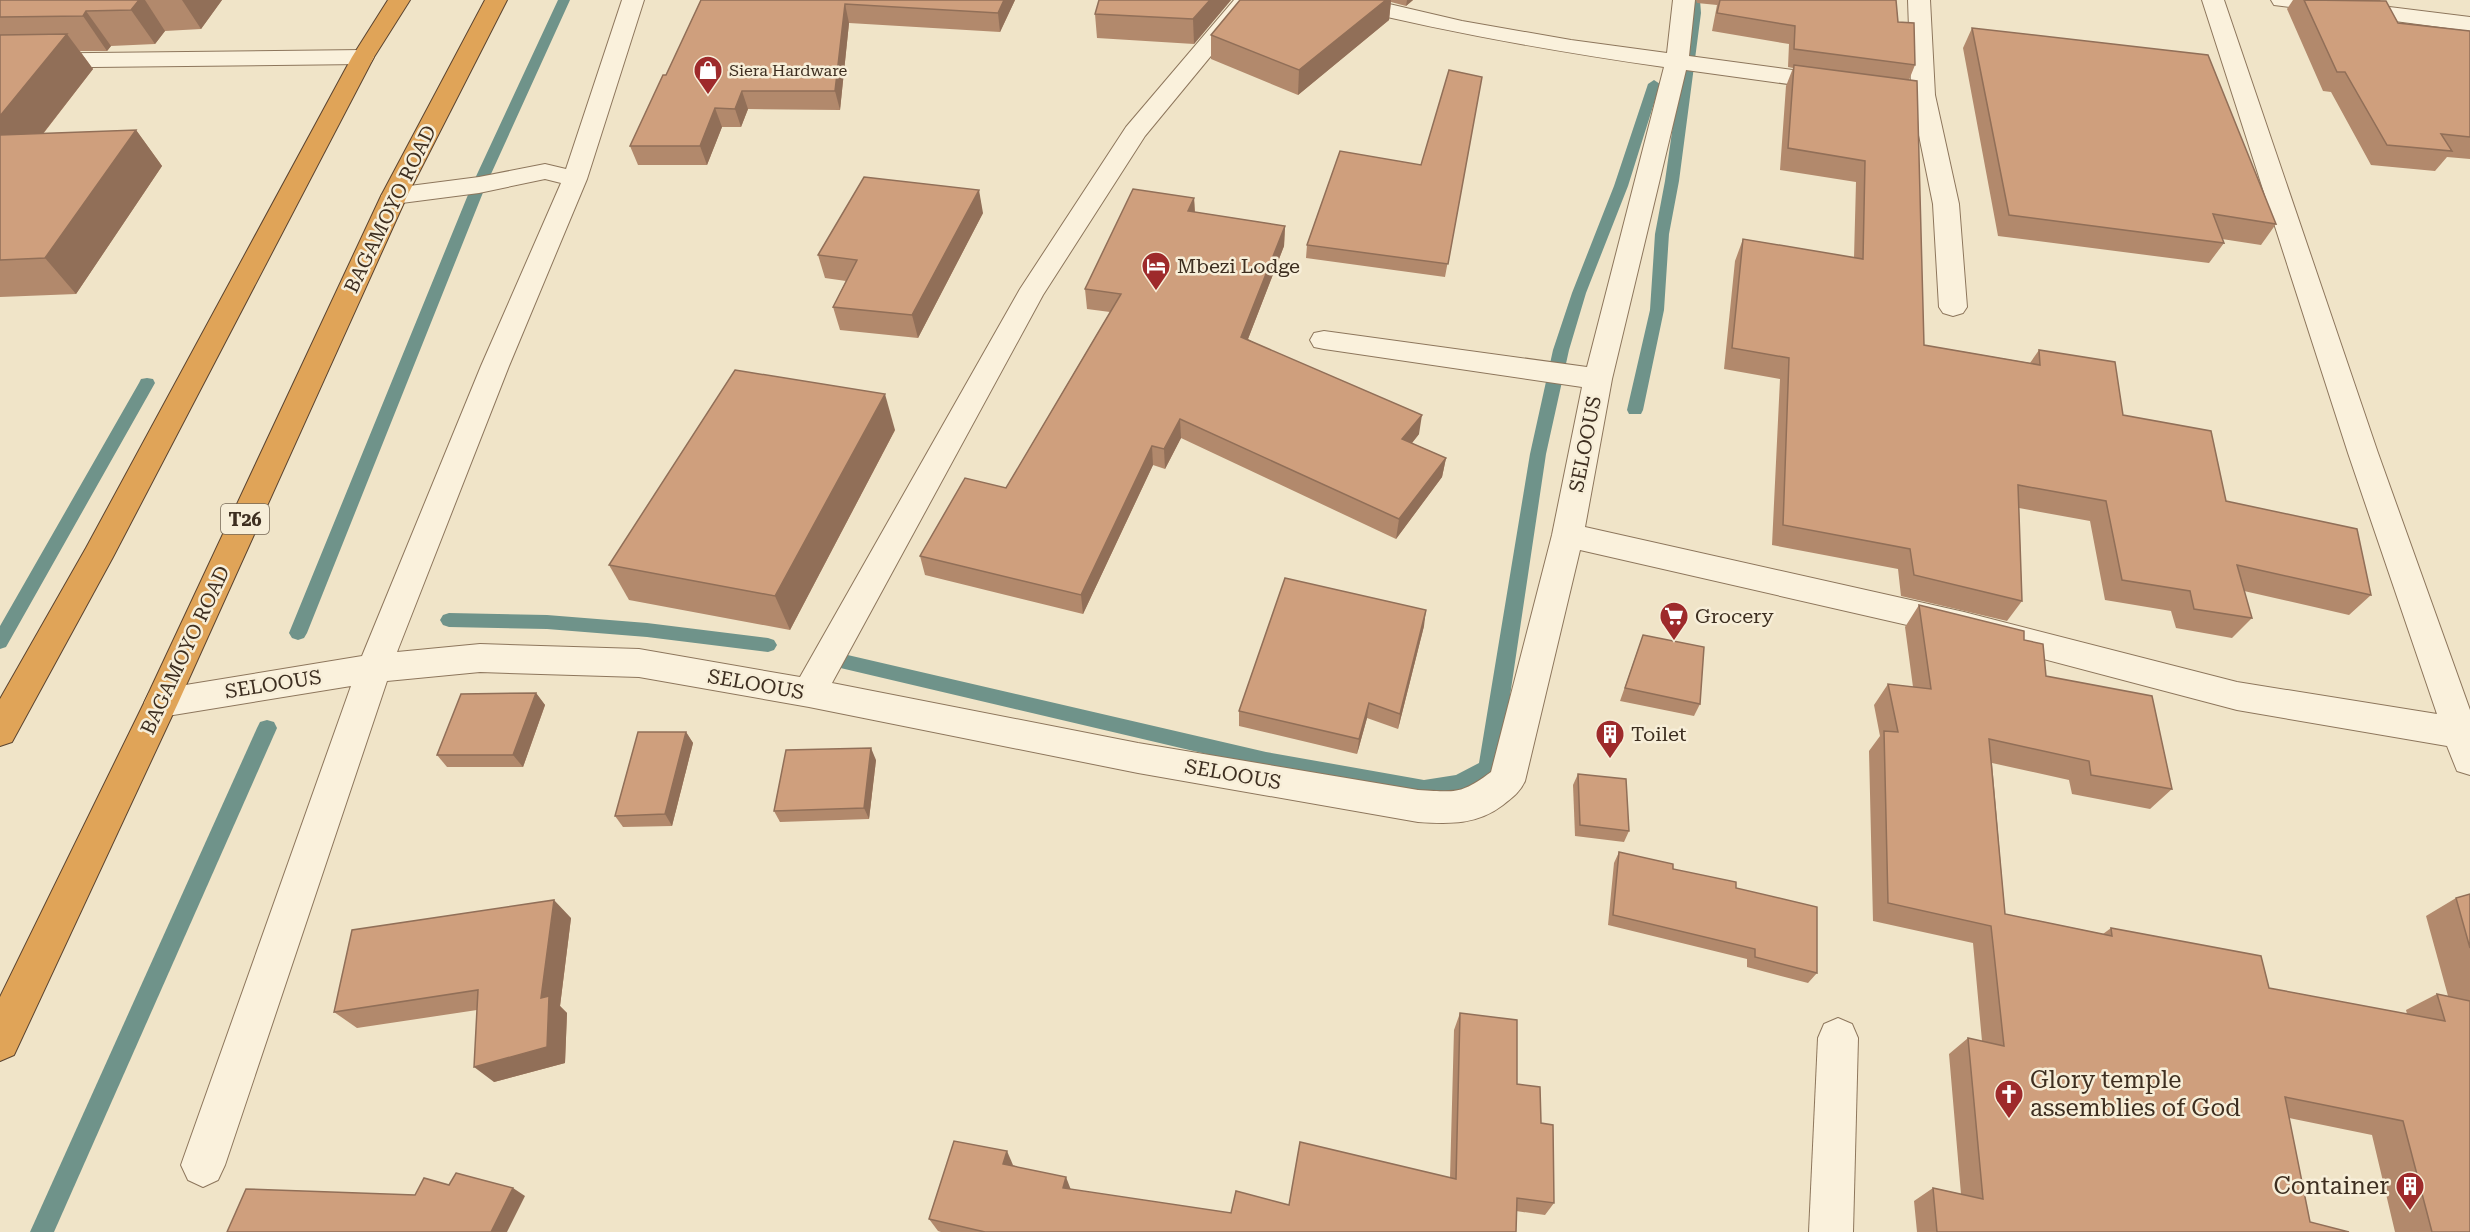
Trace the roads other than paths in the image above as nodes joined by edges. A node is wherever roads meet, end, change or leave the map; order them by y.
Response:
1 (399, 0) edge
2 (496, 0) edge
3 (633, 0) edge
4 (1246, 0) edge
5 (1344, 0) edge
6 (1684, 0) edge
7 (1919, 0) edge
8 (2213, 0) edge
9 (2282, 0) edge
10 (1369, 3) edge
11 (2470, 24) edge
12 (363, 57) junction
13 (0, 61) edge
14 (1677, 61) junction
15 (1923, 95) junction
16 (575, 179) junction
17 (394, 196) junction
18 (1953, 307) dead end
19 (1324, 340) dead end
20 (1598, 379) junction
21 (1568, 536) junction
22 (374, 668) junction
23 (809, 693) junction
24 (161, 703) junction
25 (0, 731) edge
26 (2465, 747) edge
27 (1838, 1038) dead end
28 (0, 1041) edge
29 (203, 1165) dead end
30 (1831, 1232) edge

1 - 12 highway
2 - 17 highway, BAGAMOYO ROAD / T26
3 - 16 street
4 - 23 street
5 - 10 street
6 - 14 street, SELOOUS
7 - 15 street
8 - 26 street
9 - 11 street
10 - 14 street
12 - 13 street
12 - 25 highway
14 - 15 street
14 - 20 street, SELOOUS
15 - 18 street
16 - 17 street
16 - 22 street
17 - 24 highway, BAGAMOYO ROAD / T26
19 - 20 street
20 - 21 street, SELOOUS
21 - 23 street, SELOOUS
21 - 26 street
22 - 23 street, SELOOUS
22 - 24 street, SELOOUS
22 - 29 street
24 - 28 highway, BAGAMOYO ROAD / T26
27 - 30 street

